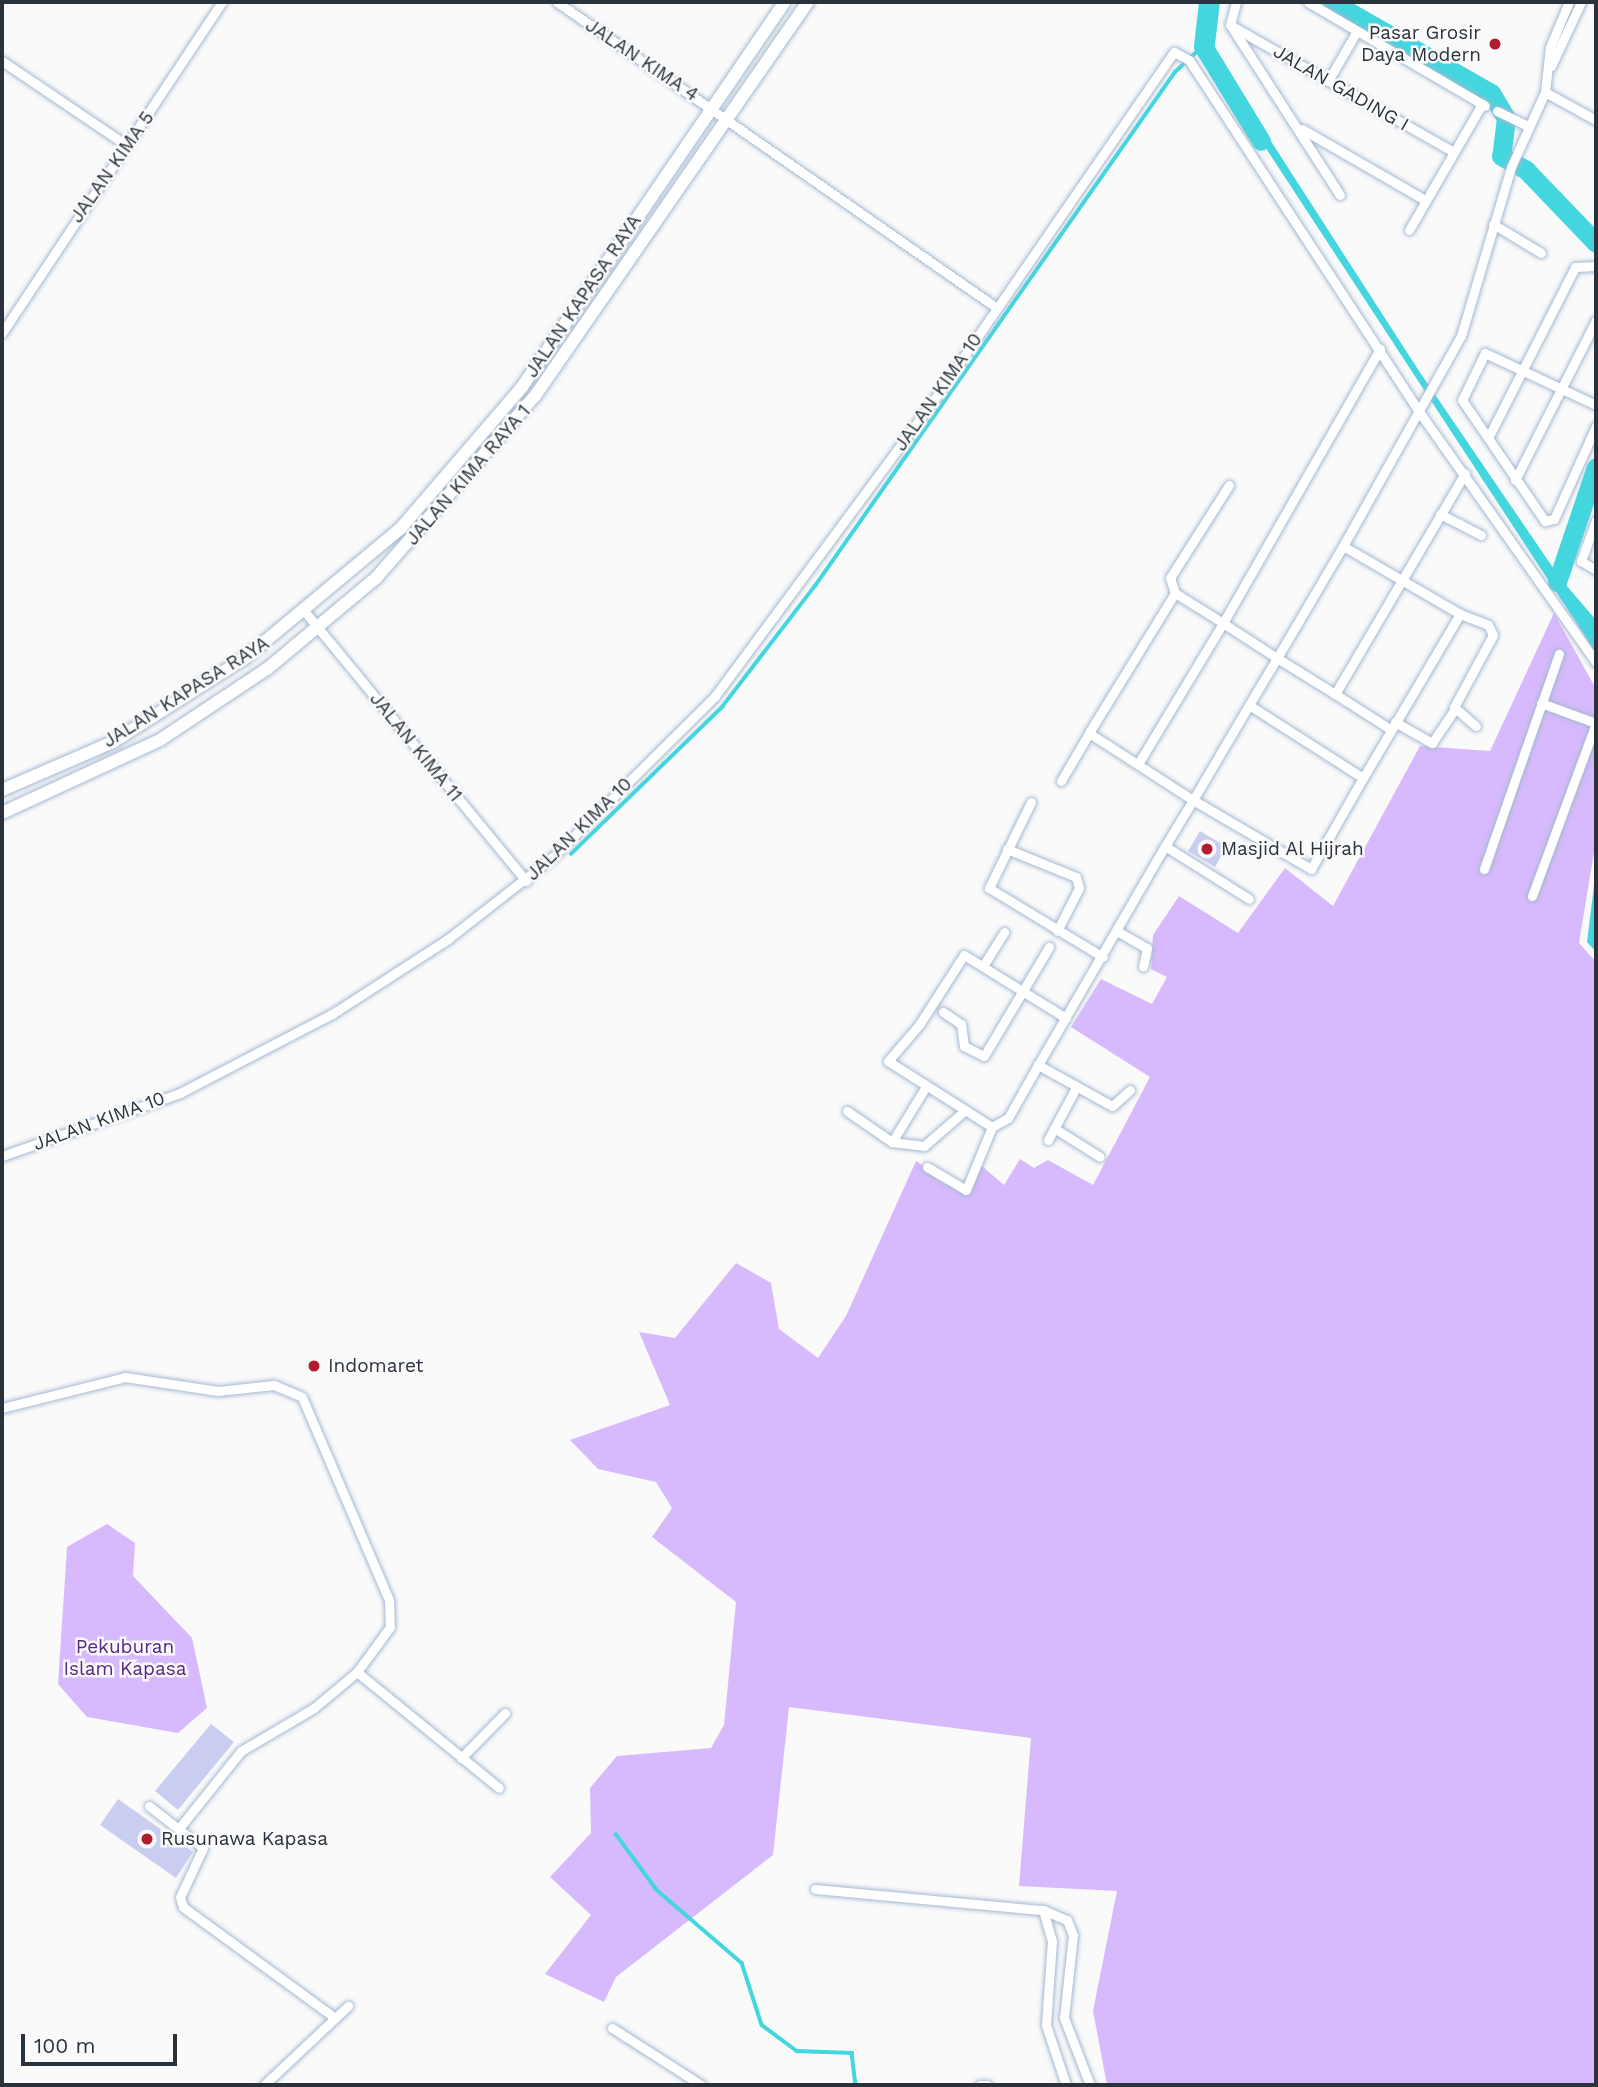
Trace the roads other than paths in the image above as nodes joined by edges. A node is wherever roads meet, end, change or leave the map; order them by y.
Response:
1 (222, 2) edge
2 (556, 2) edge
3 (785, 2) edge
4 (808, 2) edge
5 (1236, 2) edge
6 (1308, 2) edge
7 (1569, 2) edge
8 (1581, 2) edge
9 (1230, 25) junction
10 (1357, 31) junction
11 (2, 61) edge
12 (1551, 66) junction
13 (1328, 81) junction
14 (1545, 92) junction
15 (713, 107) junction
16 (1497, 111) dead end
17 (728, 118) junction
18 (1596, 120) edge
19 (1528, 126) junction
20 (1302, 129) junction
21 (126, 145) junction
22 (1452, 151) junction
23 (1340, 195) dead end
24 (1425, 200) junction
25 (1493, 224) junction
26 (1409, 230) dead end
27 (1541, 253) dead end
28 (1596, 266) edge
29 (998, 307) junction
30 (1596, 320) edge
31 (2, 332) edge
32 (1380, 349) junction
33 (1522, 369) junction
34 (1561, 387) junction
35 (1596, 405) edge
36 (1418, 411) junction
37 (1596, 426) edge
38 (1488, 438) junction
39 (1465, 473) junction
40 (1515, 480) junction
41 (1229, 485) dead end
42 (1440, 514) junction
43 (1596, 520) edge
44 (1480, 535) dead end
45 (1343, 546) junction
46 (1596, 570) edge
47 (1402, 582) junction
48 (1175, 593) junction
49 (306, 612) junction
50 (1460, 614) junction
51 (1223, 623) junction
52 (321, 628) junction
53 (1559, 654) dead end
54 (1277, 658) junction
55 (1596, 662) edge
56 (1335, 694) junction
57 (1541, 703) junction
58 (1249, 705) junction
59 (1454, 710) junction
60 (1596, 723) edge
61 (1393, 726) junction
62 (1476, 726) dead end
63 (1089, 733) junction
64 (1138, 764) junction
65 (1363, 778) junction
66 (1061, 781) dead end
67 (2, 790) edge
68 (1193, 800) junction
69 (1031, 802) dead end
70 (2, 814) edge
71 (1165, 845) junction
72 (1007, 849) junction
73 (1485, 869) dead end
74 (526, 881) junction
75 (1532, 896) dead end
76 (1249, 899) dead end
77 (1057, 931) junction
78 (1118, 931) junction
79 (1004, 932) dead end
80 (1049, 947) dead end
81 (1103, 957) junction
82 (983, 966) junction
83 (1143, 967) dead end
84 (1022, 991) junction
85 (943, 1012) dead end
86 (1066, 1018) junction
87 (1038, 1065) junction
88 (1077, 1086) junction
89 (925, 1088) junction
90 (1130, 1090) dead end
91 (846, 1111) dead end
92 (962, 1113) junction
93 (992, 1128) junction
94 (1054, 1128) junction
95 (1048, 1140) dead end
96 (892, 1142) junction
97 (2, 1156) edge
98 (1100, 1157) dead end
99 (927, 1167) dead end
100 (2, 1408) edge
101 (357, 1672) junction
102 (505, 1713) dead end
103 (461, 1758) junction
104 (499, 1788) dead end
105 (149, 1806) dead end
106 (181, 1826) junction
107 (815, 1889) dead end
108 (1043, 1910) junction
109 (348, 2006) dead end
110 (335, 2018) junction
111 (612, 2028) dead end
112 (264, 2085) edge
113 (701, 2085) edge
114 (980, 2085) edge
115 (987, 2085) edge
116 (1066, 2085) edge
117 (1090, 2085) edge

1 - 21 street, JALAN KIMA 5
2 - 15 street, JALAN KIMA 4
3 - 15 main road, JALAN KAPASA RAYA
4 - 17 main road, JALAN KIMA RAYA 1
5 - 9 street
6 - 10 street
7 - 12 street
8 - 12 street
9 - 13 street, JALAN GADING I
9 - 20 street
10 - 13 street
10 - 22 street
11 - 21 street
12 - 14 street
13 - 22 street, JALAN GADING I
14 - 18 street
14 - 19 street
15 - 17 street, JALAN KIMA 4
15 - 49 main road, JALAN KAPASA RAYA
16 - 19 street
17 - 29 street
17 - 52 main road, JALAN KIMA RAYA 1
19 - 25 street
20 - 23 street
20 - 24 street
21 - 31 street, JALAN KIMA 5
22 - 24 street
24 - 26 street
25 - 27 street
25 - 36 street
28 - 33 street
29 - 32 street, JALAN KIMA 10
29 - 74 street, JALAN KIMA 10
30 - 34 street
32 - 36 street
32 - 51 street
33 - 34 street
33 - 38 street
33 - 38 street
34 - 35 street
34 - 40 street
36 - 39 street
36 - 45 street
37 - 40 street
38 - 40 street
39 - 42 street
39 - 55 street
41 - 48 street
42 - 44 street
42 - 47 street
43 - 46 street
45 - 47 street
45 - 54 street
47 - 50 street
47 - 56 street
48 - 51 street
48 - 63 street
49 - 52 street, JALAN KIMA 11
49 - 67 main road, JALAN KAPASA RAYA
50 - 59 street
50 - 61 street
51 - 54 street
51 - 64 street
52 - 70 main road, JALAN KIMA RAYA 1
52 - 74 street, JALAN KIMA 11
53 - 57 street
54 - 56 street
54 - 58 street
56 - 61 street
57 - 60 street
57 - 73 street
58 - 65 street
58 - 68 street
59 - 61 street
59 - 62 street
60 - 75 street
61 - 65 street
63 - 64 street
63 - 66 street
64 - 68 street
65 - 68 street
68 - 71 street
69 - 72 street
71 - 76 street
71 - 78 street
72 - 77 street
72 - 77 street
74 - 97 street, JALAN KIMA 10
77 - 81 street
78 - 81 street
78 - 83 street
79 - 82 street
80 - 84 street
81 - 86 street
82 - 84 street
82 - 89 street
84 - 85 street
84 - 86 street
86 - 87 street
87 - 88 street
87 - 93 street
88 - 90 street
88 - 94 street
89 - 92 street
89 - 96 street
91 - 96 street
92 - 93 street
92 - 96 street
93 - 99 street
94 - 95 street
94 - 98 street
100 - 101 street
101 - 103 street
101 - 106 street
102 - 103 street
103 - 104 street
105 - 106 street
106 - 110 street
107 - 108 street
108 - 116 street
108 - 117 street
109 - 110 street
110 - 112 street
111 - 113 street
114 - 115 street

